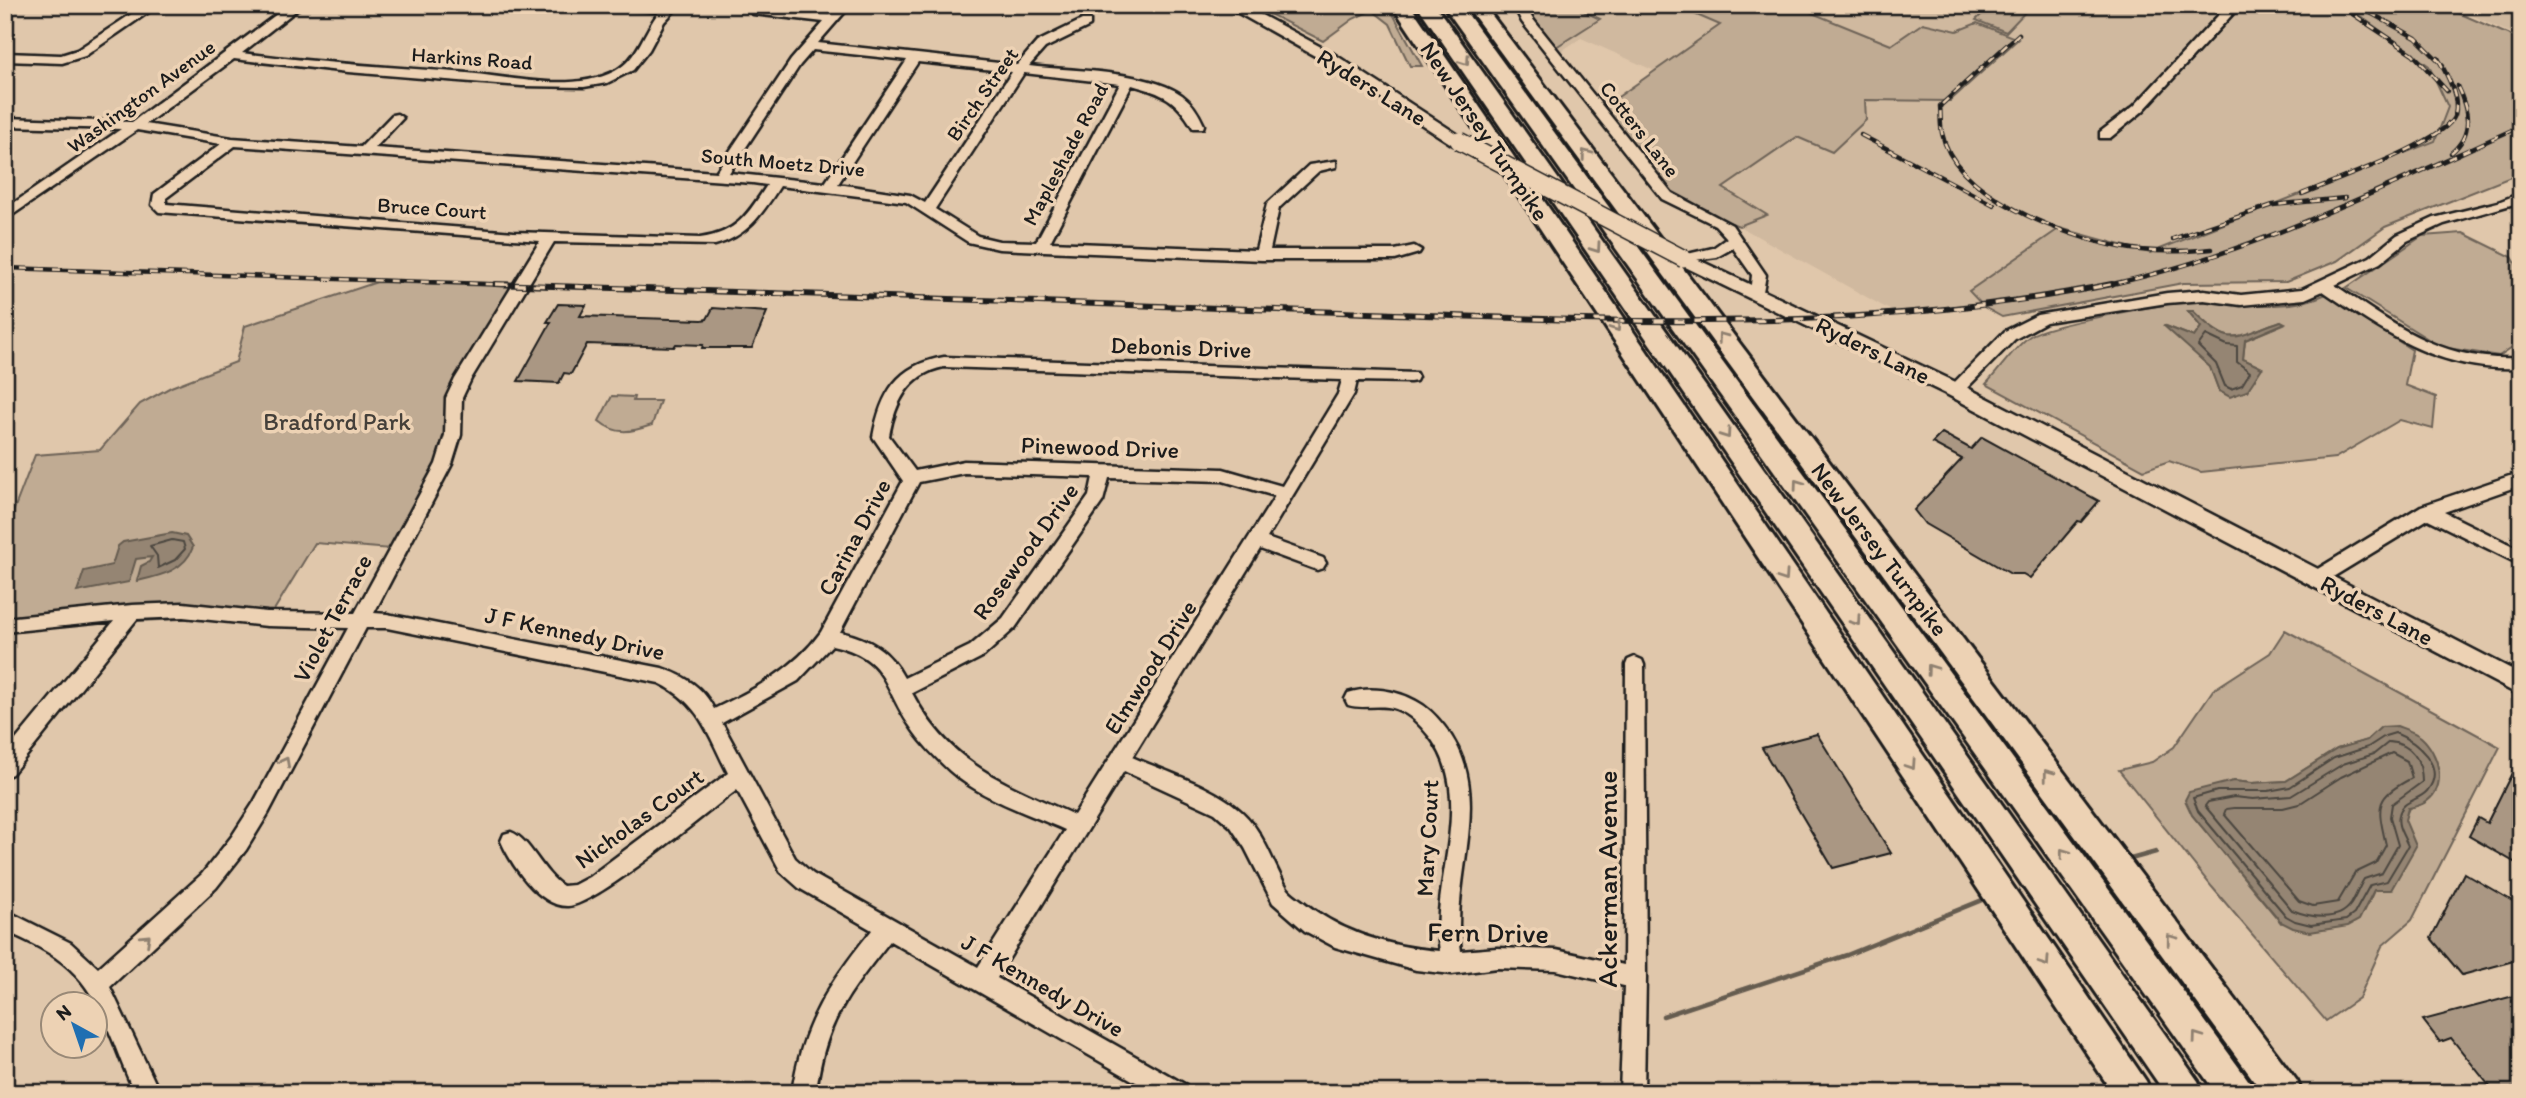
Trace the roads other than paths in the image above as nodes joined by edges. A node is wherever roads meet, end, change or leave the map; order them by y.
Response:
1 (153, 5) edge
2 (298, 5) edge
3 (629, 5) edge
4 (845, 5) edge
5 (1231, 5) edge
6 (1401, 5) edge
7 (1426, 5) edge
8 (1452, 5) edge
9 (1475, 5) edge
10 (1525, 5) edge
11 (2235, 5) edge
12 (671, 7) edge
13 (753, 10) dead end
14 (831, 19) junction
15 (1086, 23) dead end
16 (808, 46) junction
17 (232, 55) junction
18 (5, 57) edge
19 (915, 57) junction
20 (1020, 69) junction
21 (1128, 81) junction
22 (397, 118) dead end
23 (5, 122) edge
24 (20, 124) junction
25 (1198, 125) dead end
26 (136, 126) junction
27 (5, 134) edge
28 (2105, 135) dead end
29 (1459, 141) joint
30 (232, 142) junction
31 (366, 150) junction
32 (1331, 164) dead end
33 (720, 177) junction
34 (776, 181) junction
35 (829, 187) junction
36 (2521, 197) edge
37 (928, 209) junction
38 (5, 216) edge
39 (550, 237) junction
40 (1733, 239) junction
41 (1040, 247) junction
42 (1415, 250) dead end
43 (1262, 255) junction
44 (1684, 259) junction
45 (2324, 285) junction
46 (1757, 294) junction
47 (951, 362) joint
48 (2521, 363) edge
49 (1351, 375) junction
50 (1410, 377) dead end
51 (1955, 390) junction
52 (1102, 473) junction
53 (911, 478) junction
54 (2521, 478) edge
55 (1286, 493) junction
56 (2427, 511) junction
57 (1256, 541) junction
58 (2521, 558) edge
59 (1317, 563) dead end
60 (2316, 578) junction
61 (132, 612) junction
62 (359, 620) junction
63 (5, 625) edge
64 (828, 636) junction
65 (1635, 665) dead end
66 (2521, 686) edge
67 (901, 689) junction
68 (1355, 699) dead end
69 (712, 719) junction
70 (1121, 761) junction
71 (5, 768) edge
72 (738, 777) junction
73 (1079, 827) junction
74 (511, 841) dead end
75 (1998, 893) joint
76 (5, 920) edge
77 (886, 929) junction
78 (1452, 962) junction
79 (1635, 978) junction
80 (983, 980) junction
81 (96, 985) junction
82 (148, 1093) edge
83 (804, 1093) edge
84 (1178, 1093) edge
85 (1632, 1093) edge
86 (2134, 1093) edge
87 (2186, 1093) edge
88 (2237, 1093) edge
89 (2285, 1093) edge

1 - 18 street
2 - 17 street, Washington Avenue
3 - 12 street
4 - 14 street
5 - 29 main road, Ryders Lane
6 -> 75 highway, New Jersey Turnpike
7 -> 87 highway, New Jersey Turnpike
88 -> 8 highway, New Jersey Turnpike
89 -> 9 highway, New Jersey Turnpike
10 - 40 street, Cotters Lane
11 - 28 street
12 - 17 street, Harkins Road
13 - 14 street
14 - 16 street
15 - 20 street, Birch Street
16 - 19 street
16 - 33 street
17 - 26 street, Washington Avenue
19 - 20 street
19 - 35 street
20 - 21 street
20 - 37 street, Birch Street
21 - 25 street
21 - 41 street, Mapleshade Road
22 - 31 street
23 - 24 street, South Moetz Drive
24 - 26 street, South Moetz Drive
24 - 27 street
26 - 30 street, South Moetz Drive
26 - 38 street, Washington Avenue
29 - 44 main road, Ryders Lane, bridge
30 - 31 street, South Moetz Drive
30 - 39 street, Bruce Court
31 - 33 street, South Moetz Drive
32 - 43 street
33 - 34 street, South Moetz Drive
34 - 35 street, South Moetz Drive
34 - 39 street, Bruce Court
35 - 37 street, South Moetz Drive
36 - 45 street
37 - 41 street, South Moetz Drive
39 - 62 street, Violet Terrace
40 - 44 street
40 - 46 street, Cotters Lane
41 - 43 street, South Moetz Drive
42 - 43 street, South Moetz Drive
44 - 46 main road, Ryders Lane
45 - 48 street
45 - 51 street
46 - 51 main road, Ryders Lane
47 - 49 street, Debonis Drive
47 - 53 street, Carina Drive
49 - 50 street, Debonis Drive
49 - 55 street, Elmwood Drive
51 - 60 main road, Ryders Lane
52 - 53 street, Pinewood Drive
52 - 55 street, Pinewood Drive
52 - 67 street, Rosewood Drive
53 - 64 street, Carina Drive
54 - 56 street
55 - 57 street, Elmwood Drive
56 - 58 street
56 - 60 street
57 - 59 street
57 - 70 street, Elmwood Drive
60 - 66 main road, Ryders Lane
61 - 62 street, J F Kennedy Drive
61 - 63 street, J F Kennedy Drive
61 - 71 street
62 - 69 street, J F Kennedy Drive
81 -> 62 street, Violet Terrace
64 - 67 street
64 - 69 street, Carina Drive
65 - 79 street, Ackerman Avenue
67 - 73 street
68 - 78 street, Mary Court
69 - 72 street, J F Kennedy Drive
70 - 73 street, Elmwood Drive
70 - 78 street, Fern Drive
72 - 74 street, Nicholas Court
72 - 77 street, J F Kennedy Drive
73 - 80 street, Elmwood Drive
75 -> 86 highway, New Jersey Turnpike
76 - 81 street
77 - 80 street, J F Kennedy Drive
77 - 83 street
78 - 79 street, Fern Drive
79 - 85 street, Ackerman Avenue
80 - 84 street, J F Kennedy Drive
81 - 82 street

